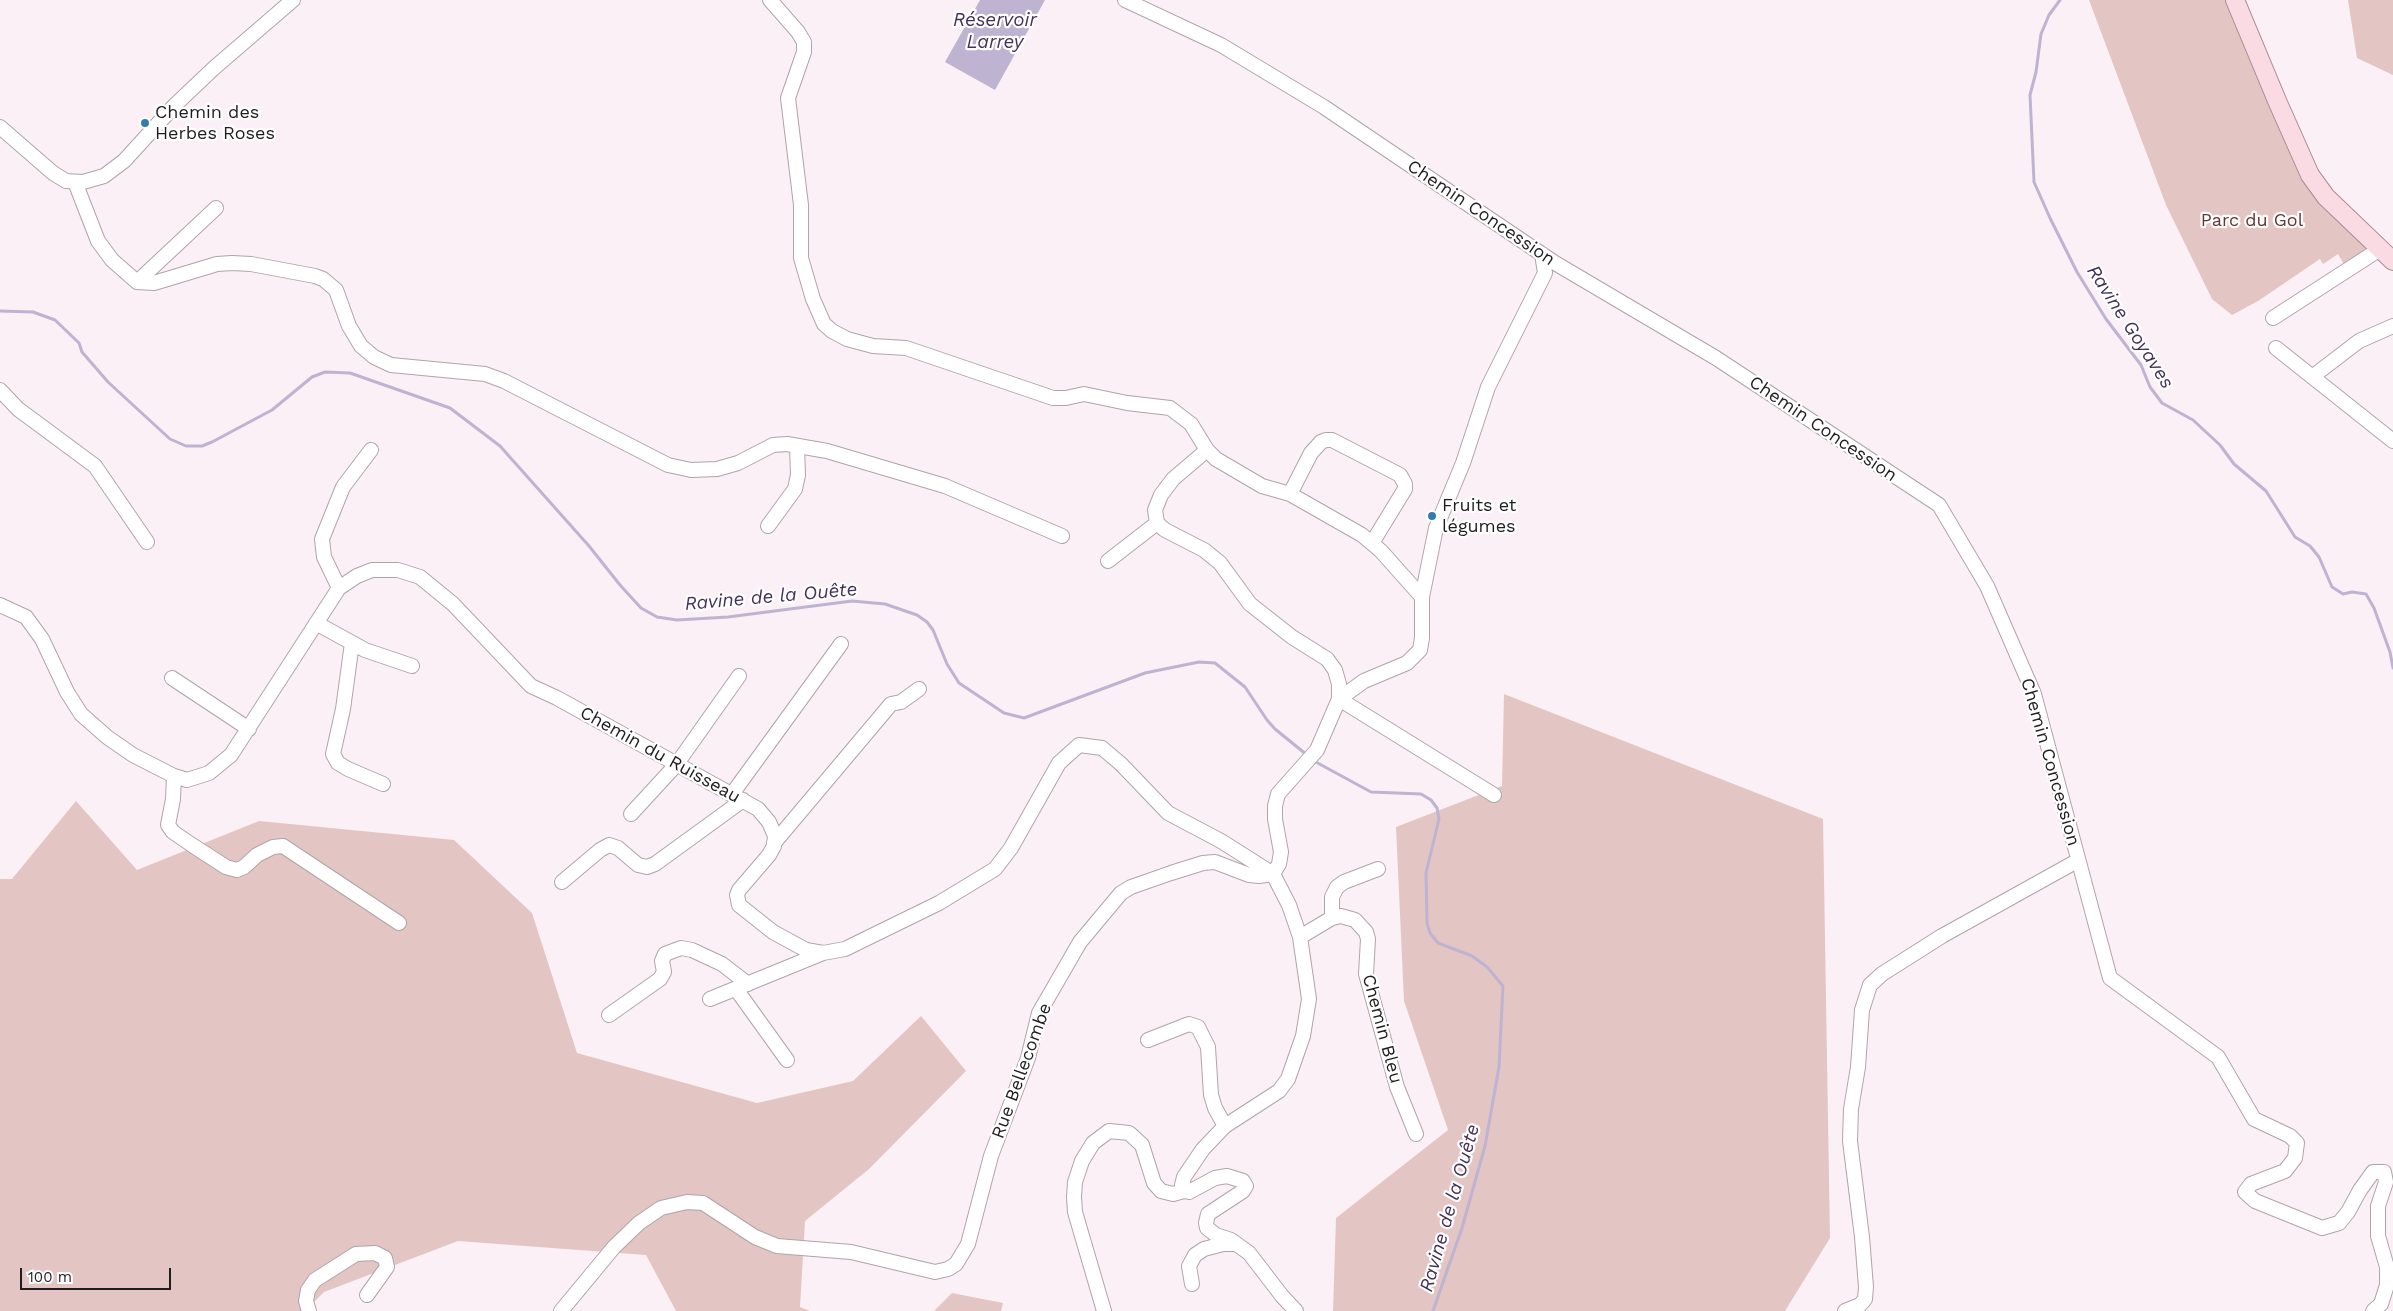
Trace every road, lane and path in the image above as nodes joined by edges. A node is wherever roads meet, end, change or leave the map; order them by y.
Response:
1 (293, 0) edge
2 (770, 0) edge
3 (1125, 0) edge
4 (2235, 0) edge
5 (0, 128) edge
6 (75, 182) junction
7 (216, 208) dead end
8 (2380, 249) junction
9 (1542, 254) junction
10 (2393, 261) edge
11 (137, 282) junction
12 (2273, 318) dead end
13 (2393, 326) edge
14 (2276, 348) dead end
15 (2312, 377) junction
16 (0, 390) edge
17 (2393, 441) edge
18 (797, 446) junction
19 (371, 450) dead end
20 (1206, 450) junction
21 (1290, 494) junction
22 (1157, 523) junction
23 (768, 526) dead end
24 (1062, 536) dead end
25 (147, 542) dead end
26 (1372, 543) junction
27 (1108, 561) dead end
28 (339, 588) junction
29 (1422, 597) junction
30 (0, 605) edge
31 (316, 623) junction
32 (352, 643) junction
33 (841, 644) dead end
34 (412, 666) dead end
35 (739, 676) dead end
36 (172, 678) dead end
37 (919, 689) dead end
38 (1339, 699) junction
39 (249, 728) junction
40 (676, 765) junction
41 (174, 776) junction
42 (382, 784) dead end
43 (1494, 795) dead end
44 (738, 797) junction
45 (630, 814) dead end
46 (774, 843) junction
47 (2077, 861) junction
48 (1378, 869) dead end
49 (1273, 874) junction
50 (562, 882) dead end
51 (1332, 918) junction
52 (399, 923) dead end
53 (1300, 937) junction
54 (823, 953) junction
55 (742, 986) junction
56 (710, 999) dead end
57 (609, 1015) dead end
58 (1148, 1040) dead end
59 (787, 1060) dead end
60 (1225, 1126) junction
61 (1416, 1134) dead end
62 (1184, 1191) junction
63 (1241, 1246) junction
64 (1192, 1284) dead end
65 (367, 1295) dead end
66 (309, 1311) edge
67 (561, 1311) edge
68 (1104, 1311) edge
69 (1296, 1311) edge
70 (1845, 1311) edge
71 (2374, 1311) edge

1 - 6 street
2 - 20 street
3 - 9 street, Chemin Concession
4 - 8 main road
5 - 6 street
6 - 11 street
7 - 11 street
8 - 10 main road
8 - 12 street
9 - 29 street
9 - 47 street, Chemin Concession
11 - 18 street
13 - 15 street
14 - 15 street
15 - 17 street
16 - 25 street
18 - 23 street
18 - 24 street
19 - 28 street
20 - 21 street
20 - 22 street
21 - 26 street
21 - 26 street
22 - 27 street
22 - 38 street
26 - 29 street
28 - 31 street, Chemin du Ruisseau
28 - 40 street, Chemin du Ruisseau
29 - 38 street
30 - 41 street, Chemin du Ruisseau
31 - 32 street
31 - 39 street, Chemin du Ruisseau
32 - 34 street
32 - 42 street
33 - 44 street
35 - 40 street
36 - 39 street
37 - 46 street
38 - 43 street
38 - 49 street
39 - 41 street, Chemin du Ruisseau
40 - 44 street, Chemin du Ruisseau
40 - 45 street
41 - 52 street
44 - 46 street, Chemin du Ruisseau
44 - 50 street
46 - 54 street
47 - 70 street
47 - 71 street, Chemin Concession
48 - 51 street
49 - 53 street
49 - 54 street
49 - 67 street, Rue Bellecombe
51 - 53 street
51 - 61 street, Chemin Bleu
53 - 60 street
54 - 55 street
55 - 56 street
55 - 57 street
55 - 59 street
58 - 60 street
60 - 62 street
62 - 63 street
62 - 68 street
63 - 64 street
63 - 69 street
65 - 66 street

